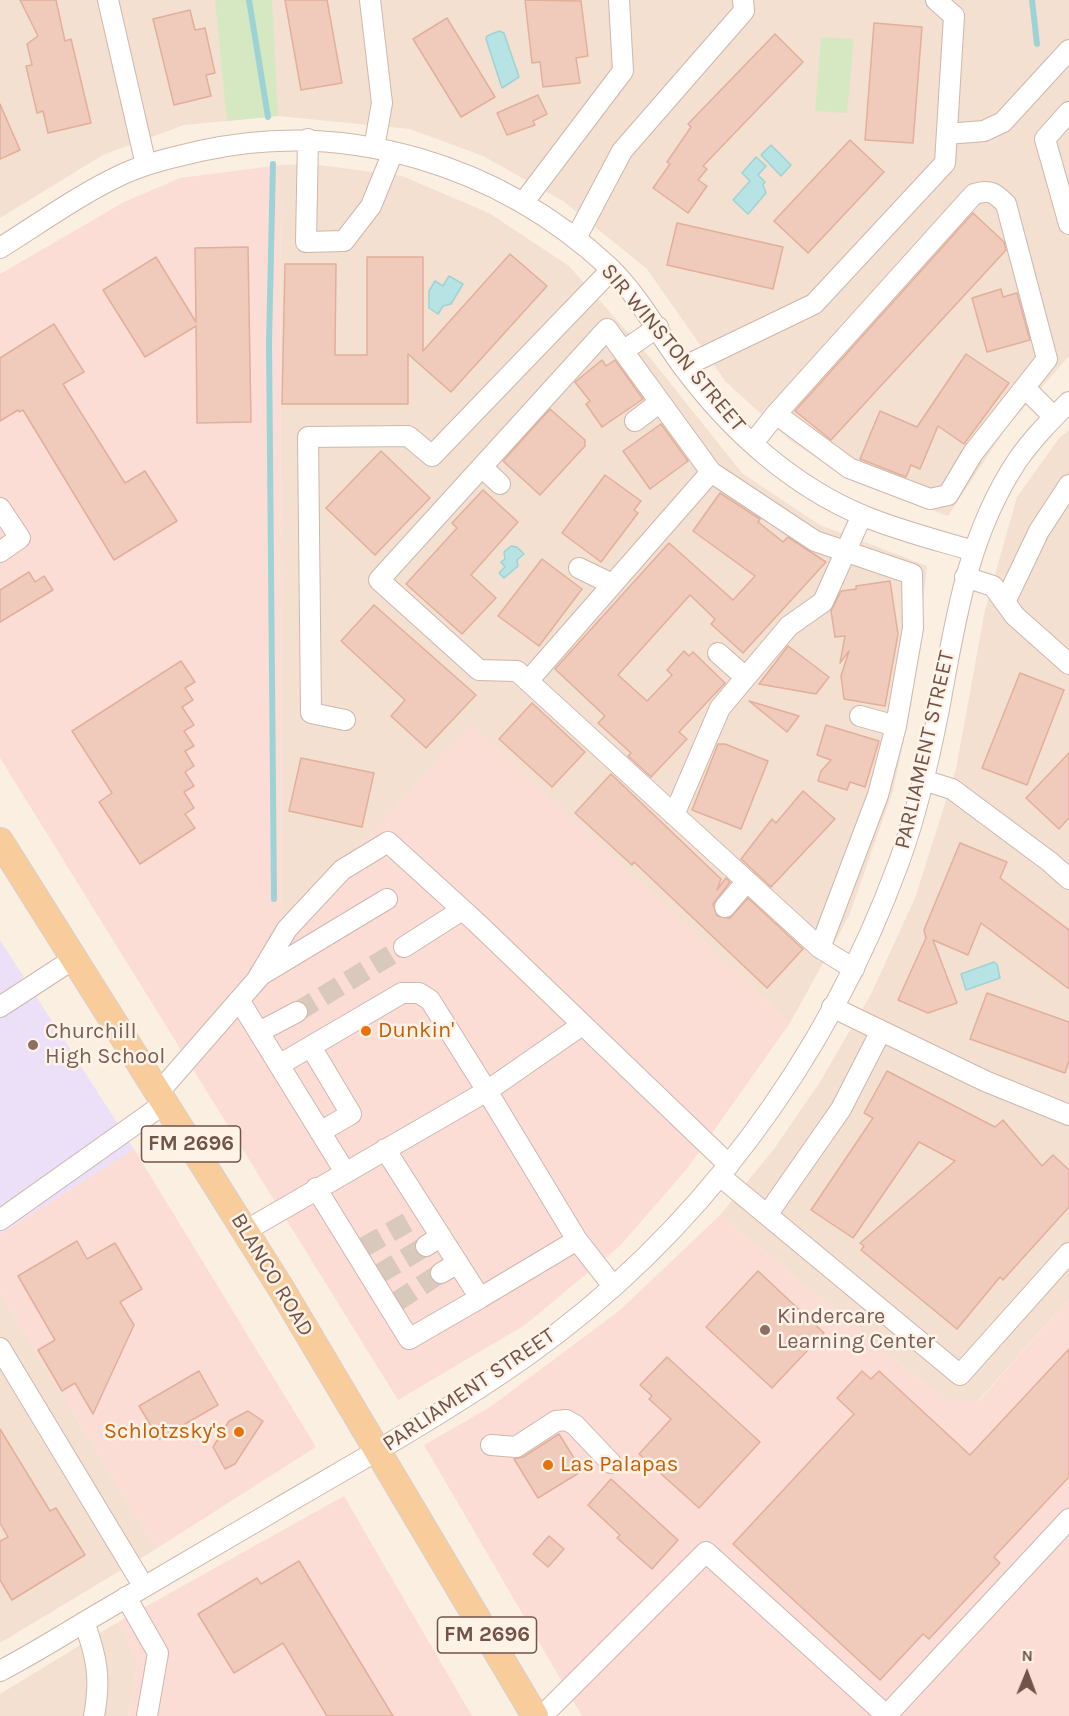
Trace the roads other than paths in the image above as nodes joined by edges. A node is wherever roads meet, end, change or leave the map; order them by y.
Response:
1 (108, 0) edge
2 (370, 0) edge
3 (619, 0) edge
4 (743, 0) edge
5 (936, 0) edge
6 (1069, 50) edge
7 (1069, 112) edge
8 (947, 134) junction
9 (308, 139) junction
10 (383, 150) junction
11 (146, 165) junction
12 (523, 203) junction
13 (1069, 224) edge
14 (576, 238) junction
15 (0, 248) edge
16 (611, 270) junction
17 (658, 327) junction
18 (623, 351) junction
19 (683, 367) junction
20 (1025, 388) junction
21 (660, 402) junction
22 (1069, 402) edge
23 (776, 414) junction
24 (1054, 417) junction
25 (635, 421) dead end
26 (753, 443) junction
27 (482, 467) junction
28 (711, 472) junction
29 (500, 484) dead end
30 (1069, 485) edge
31 (0, 508) edge
32 (862, 515) junction
33 (846, 551) junction
34 (974, 551) junction
35 (0, 552) edge
36 (579, 568) dead end
37 (965, 577) junction
38 (612, 584) junction
39 (1006, 600) junction
40 (718, 653) dead end
41 (1069, 664) edge
42 (745, 677) junction
43 (528, 681) junction
44 (860, 716) dead end
45 (345, 720) dead end
46 (896, 726) junction
47 (923, 780) junction
48 (674, 815) junction
49 (0, 841) edge
50 (1069, 879) edge
51 (747, 881) junction
52 (387, 899) dead end
53 (725, 907) dead end
54 (462, 910) junction
55 (404, 947) tunnel mouth
56 (820, 948) junction
57 (75, 958) junction
58 (854, 969) junction
59 (256, 981) junction
60 (239, 1000) junction
61 (0, 1007) edge
62 (832, 1007) junction
63 (297, 1012) tunnel mouth
64 (582, 1025) junction
65 (881, 1031) junction
66 (259, 1032) junction
67 (311, 1047) junction
68 (279, 1065) junction
69 (487, 1090) junction
70 (162, 1097) junction
71 (1069, 1115) edge
72 (320, 1132) junction
73 (385, 1149) junction
74 (725, 1170) junction
75 (345, 1172) junction
76 (316, 1188) junction
77 (767, 1215) junction
78 (0, 1220) edge
79 (245, 1231) junction
80 (577, 1240) junction
81 (1069, 1253) edge
82 (613, 1286) junction
83 (480, 1298) junction
84 (0, 1348) edge
85 (491, 1445) dead end
86 (378, 1450) junction
87 (611, 1463) dead end
88 (1069, 1519) edge
89 (144, 1587) junction
90 (126, 1597) junction
91 (84, 1622) junction
92 (1, 1668) edge
93 (94, 1716) edge
94 (147, 1716) edge
95 (535, 1716) edge
96 (542, 1716) edge
97 (886, 1716) edge

1 - 11 street
2 - 10 street
3 - 12 street
4 - 14 street
5 - 8 street
6 - 8 street
7 - 13 street
8 - 19 street
9 - 10 street, SIR WINSTON STREET
9 - 10 street
9 - 11 street, SIR WINSTON STREET
10 - 12 street, SIR WINSTON STREET
11 - 15 street, SIR WINSTON STREET
12 - 14 street, SIR WINSTON STREET
14 - 16 street, SIR WINSTON STREET
16 - 17 street, SIR WINSTON STREET
16 - 45 street
17 - 18 street
17 - 19 street, SIR WINSTON STREET
18 - 21 street
18 - 27 street
19 - 26 street, SIR WINSTON STREET
20 - 23 street
20 - 23 street
20 - 24 street
21 - 25 street
21 - 28 street
22 - 24 street, PARLIAMENT STREET
23 - 26 street
24 - 34 street, PARLIAMENT STREET
26 - 32 street, SIR WINSTON STREET
27 - 29 street
27 - 43 street
28 - 33 street
28 - 38 street
30 - 39 street
31 - 35 street
32 - 33 street
32 - 34 street, SIR WINSTON STREET
33 - 42 street
33 - 46 street
34 - 37 street, PARLIAMENT STREET
36 - 38 street
37 - 39 street
37 - 47 street, PARLIAMENT STREET
38 - 43 street
39 - 41 street
40 - 42 street
42 - 48 street
43 - 48 street
44 - 46 street
46 - 56 street
47 - 50 street
47 - 58 street, PARLIAMENT STREET
48 - 51 street
49 - 57 main road, BLANCO ROAD / FM 2696
51 - 53 street
51 - 56 street
52 - 59 street
54 - 55 street
54 - 59 street
54 - 64 street
56 - 58 street
57 - 61 street
57 - 70 main road, BLANCO ROAD / FM 2696
58 - 62 street, PARLIAMENT STREET
59 - 60 street
60 - 66 street
60 - 70 street
62 - 65 street
62 - 74 street, PARLIAMENT STREET
63 - 66 street
64 - 69 street
64 - 74 street
65 - 71 street
65 - 77 street
66 - 68 street
67 - 68 street
67 - 69 street
67 - 72 street
68 - 72 street
69 - 73 street
69 - 80 street
70 - 78 street
70 - 79 main road, BLANCO ROAD / FM 2696
72 - 75 street
73 - 75 street
73 - 83 street
74 - 77 street
74 - 82 street, PARLIAMENT STREET
75 - 76 street
76 - 79 street
76 - 83 street
77 - 81 street
79 - 86 main road, BLANCO ROAD / FM 2696
80 - 82 street
80 - 83 street
82 - 86 street, PARLIAMENT STREET
84 - 89 street
85 - 87 street
86 - 89 street, PARLIAMENT STREET
86 - 95 main road, BLANCO ROAD / FM 2696
88 - 97 street
89 - 90 street, PARLIAMENT STREET
90 - 91 street, PARLIAMENT STREET
90 - 94 street
91 - 92 street, PARLIAMENT STREET
91 - 93 street
96 - 97 street

